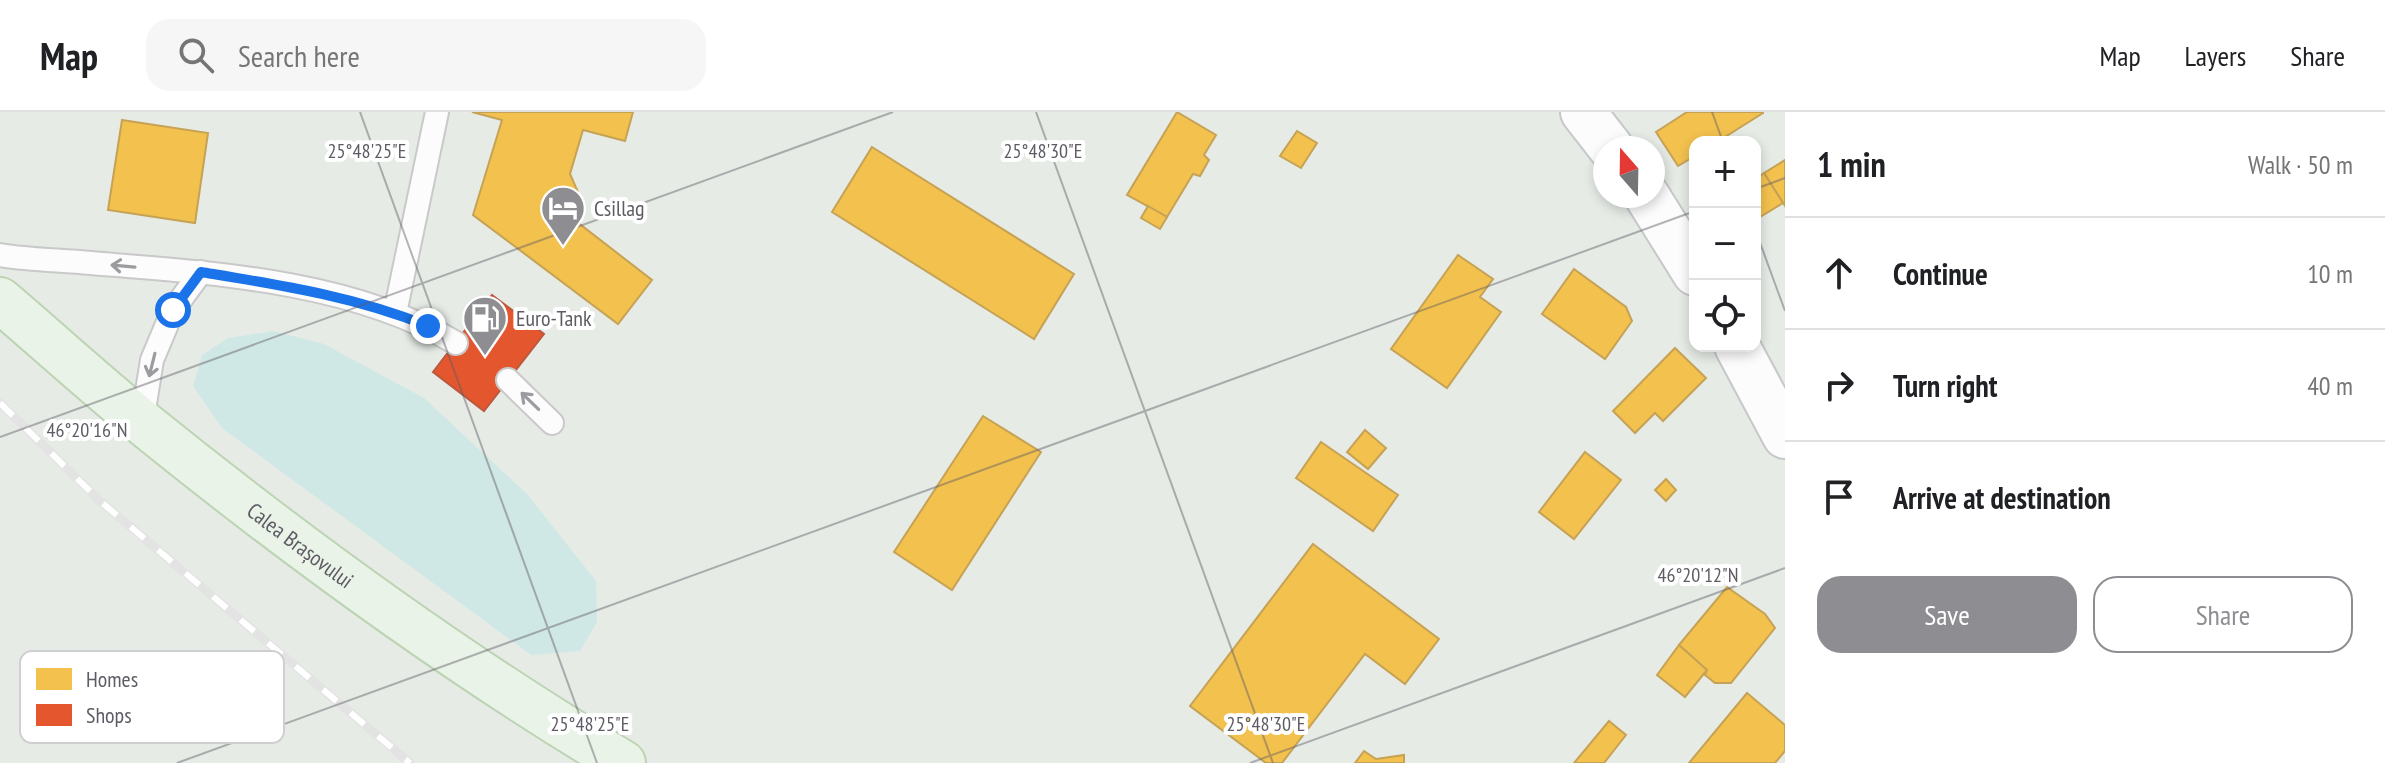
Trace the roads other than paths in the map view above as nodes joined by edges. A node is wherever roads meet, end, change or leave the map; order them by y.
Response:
1 (437, 112) edge
2 (1583, 112) edge
3 (1602, 136) edge
4 (1654, 208) edge
5 (0, 255) edge
6 (1689, 263) edge
7 (201, 272) junction
8 (0, 300) edge
9 (395, 313) junction
10 (456, 343) dead end
11 (1740, 352) edge
12 (508, 380) dead end
13 (142, 422) junction
14 (552, 423) dead end
15 (1785, 436) edge
16 (623, 763) edge

1 - 9 lane
2 - 3 main road
4 - 6 main road
7 -> 5 lane
7 - 9 lane
7 -> 13 lane
8 - 13 main road, Calea Brașovului
9 - 10 lane
11 - 15 main road
14 -> 12 lane
13 - 16 main road, Calea Brașovului

